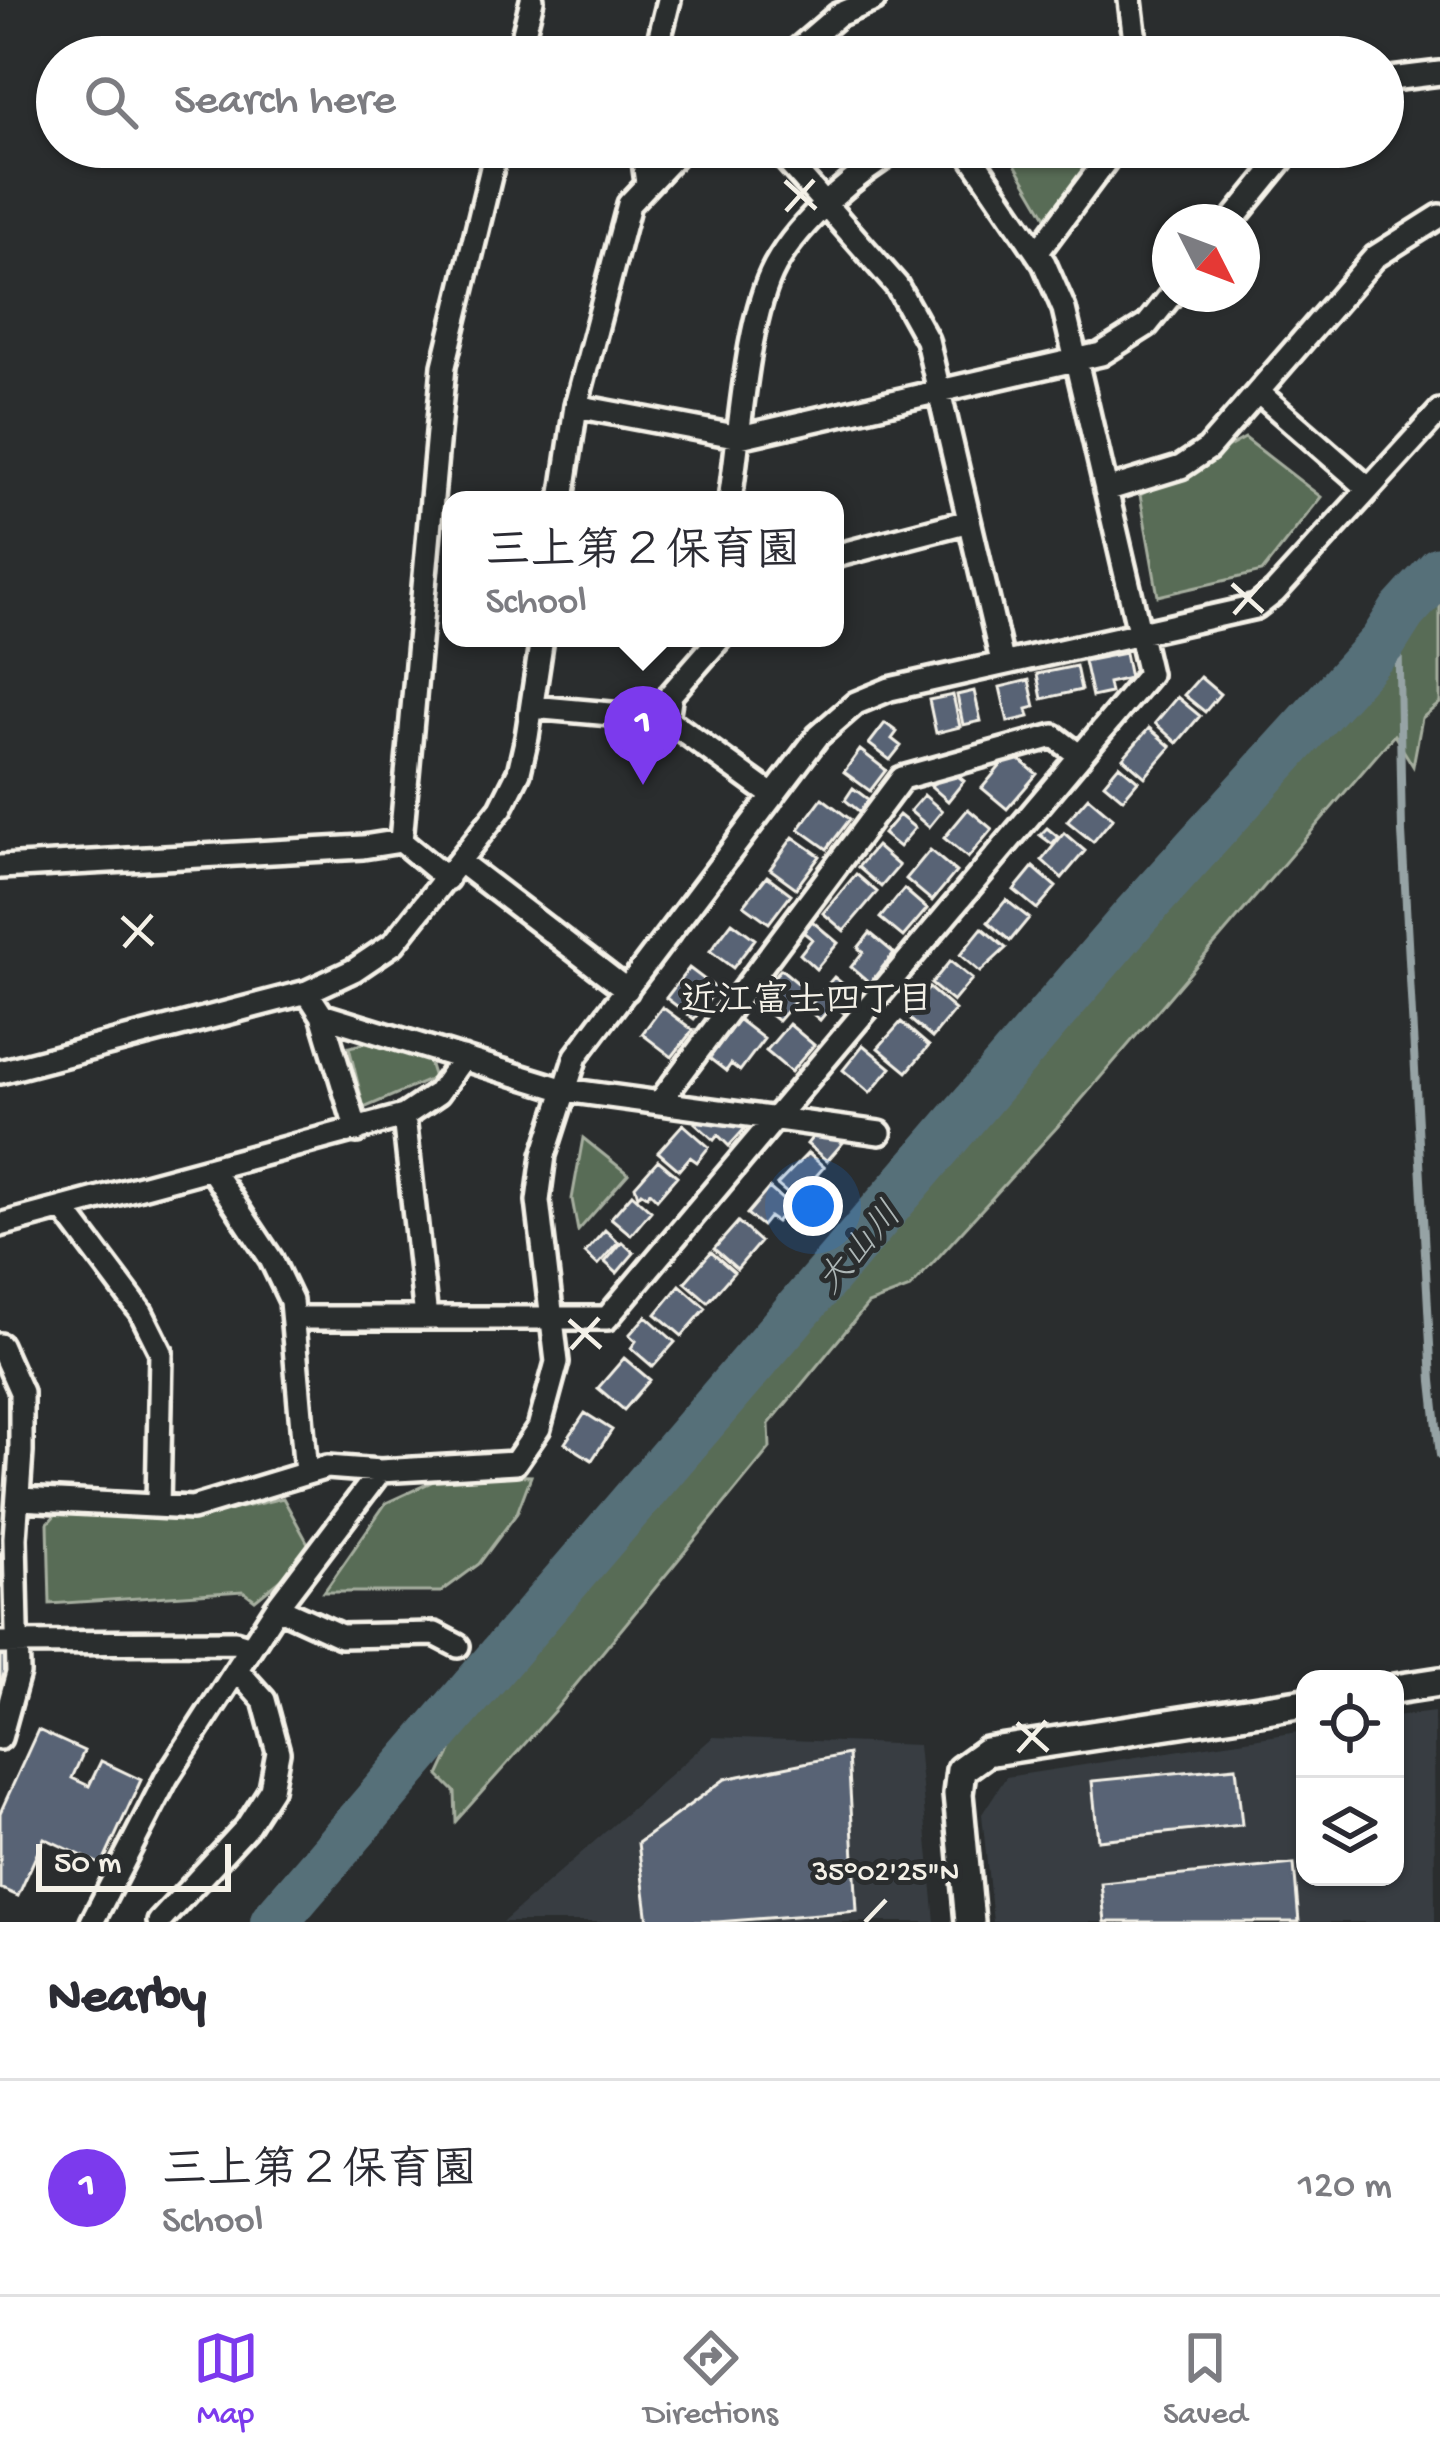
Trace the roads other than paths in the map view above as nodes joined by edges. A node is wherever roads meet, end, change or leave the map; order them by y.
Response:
1 (532, 0) edge
2 (669, 0) edge
3 (874, 0) edge
4 (1130, 0) edge
5 (523, 36) edge
6 (660, 36) edge
7 (814, 36) edge
8 (1134, 36) edge
9 (1440, 73) edge
10 (1404, 77) edge
11 (491, 168) edge
12 (645, 168) edge
13 (662, 168) edge
14 (794, 168) edge
15 (870, 168) edge
16 (979, 168) edge
17 (1100, 168) edge
18 (1275, 168) edge
19 (647, 183) junction
20 (1246, 204) edge
21 (827, 206) junction
22 (1440, 216) edge
23 (1037, 253) junction
24 (1157, 312) edge
25 (1076, 360) junction
26 (939, 391) junction
27 (1258, 392) junction
28 (576, 406) junction
29 (1440, 411) edge
30 (740, 437) junction
31 (1369, 489) junction
32 (1106, 490) junction
33 (563, 491) edge
34 (731, 491) edge
35 (969, 521) junction
36 (844, 554) edge
37 (1139, 632) junction
38 (541, 647) edge
39 (712, 647) edge
40 (1001, 662) junction
41 (532, 706) junction
42 (667, 719) junction
43 (1080, 756) junction
44 (772, 796) junction
45 (401, 841) junction
46 (0, 868) edge
47 (453, 871) junction
48 (627, 990) junction
49 (308, 992) junction
50 (322, 1015) junction
51 (463, 1058) junction
52 (0, 1072) edge
53 (566, 1090) junction
54 (659, 1102) junction
55 (404, 1116) junction
56 (775, 1118) junction
57 (357, 1131) junction
58 (880, 1132) dead end
59 (212, 1170) junction
60 (63, 1208) junction
61 (0, 1225) edge
62 (293, 1318) junction
63 (426, 1318) junction
64 (552, 1318) junction
65 (0, 1345) edge
66 (380, 1471) junction
67 (305, 1473) junction
68 (20, 1499) junction
69 (158, 1506) junction
70 (8, 1538) edge
71 (278, 1607) junction
72 (9, 1643) edge
73 (458, 1646) dead end
74 (251, 1647) junction
75 (236, 1670) junction
76 (1440, 1682) edge
77 (1404, 1688) edge
78 (1296, 1704) edge
79 (0, 1738) edge
80 (92, 1922) edge
81 (159, 1922) edge
82 (970, 1922) edge

1 - 5 street
2 - 6 street
3 - 7 street
4 - 8 street
9 - 10 street
11 - 45 street
12 - 19 street
13 - 19 street
14 - 21 street
15 - 21 street
16 - 23 street
17 - 23 street
18 - 20 street
19 - 28 street
21 - 26 street
21 - 30 street
22 - 27 street
23 - 25 street
24 - 25 street
25 - 26 street
25 - 32 street
26 - 30 street
26 - 35 street
27 - 31 street
27 - 32 street
28 - 30 street
28 - 33 street
29 - 31 street
30 - 34 street
31 - 37 street
32 - 37 street
35 - 36 street
35 - 40 street
37 - 40 street
37 - 43 street
38 - 41 street
39 - 42 street
40 - 44 street
41 - 42 street
41 - 47 street
42 - 44 street
43 - 54 street
43 - 56 street
44 - 48 street
45 - 46 street
45 - 47 street
47 - 48 street
47 - 49 street
48 - 53 street
49 - 50 street
49 - 52 street
50 - 51 street
50 - 57 street
51 - 53 street
51 - 55 street
53 - 54 street
53 - 64 street
54 - 56 street
55 - 57 street
55 - 63 street
56 - 58 street
56 - 64 street
57 - 59 street
59 - 60 street
59 - 62 street
60 - 61 street
60 - 69 street
62 - 63 street
62 - 67 street
63 - 64 street
64 - 66 street
65 - 68 street
66 - 67 street
66 - 71 street
67 - 69 street
68 - 69 street
68 - 70 street
70 - 72 street
71 - 73 street
71 - 74 street
72 - 74 street
72 - 79 street
74 - 75 street
75 - 80 street
75 - 81 street
76 - 77 street
78 - 82 street

